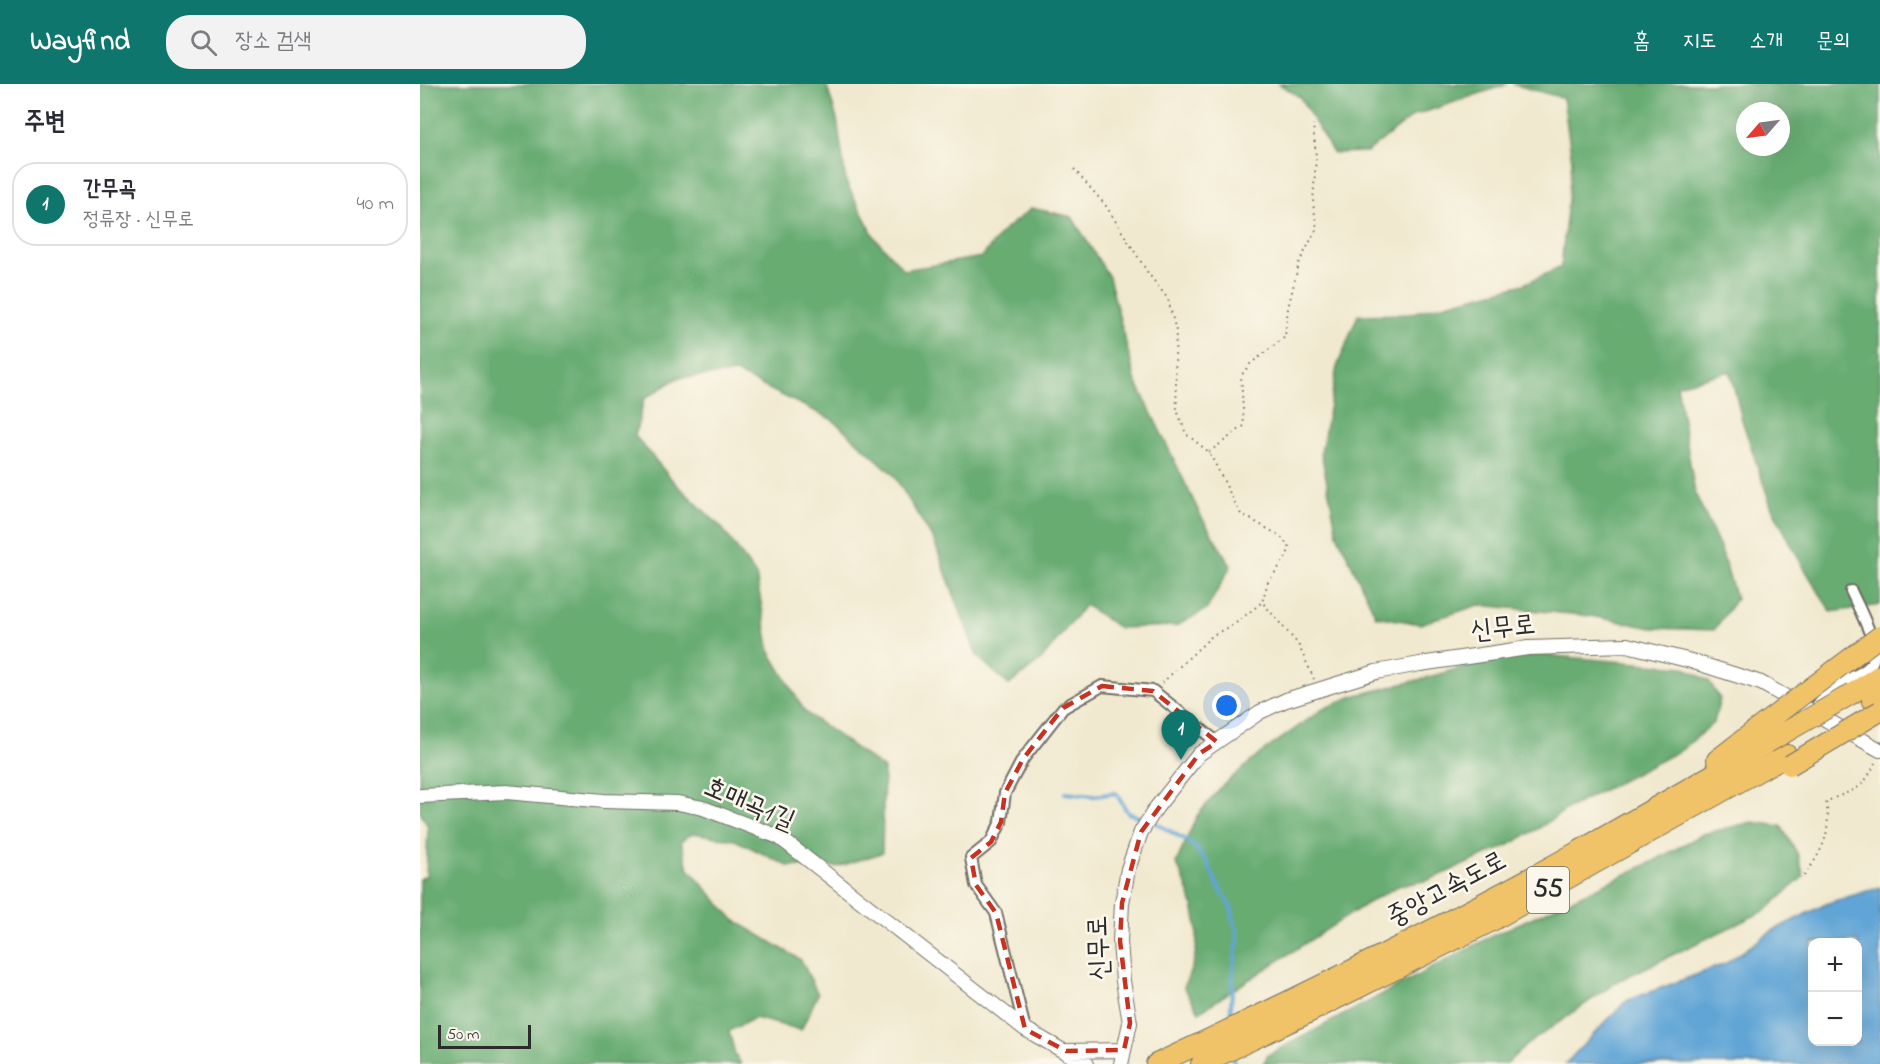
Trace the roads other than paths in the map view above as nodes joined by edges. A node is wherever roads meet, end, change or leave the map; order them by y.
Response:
1 (1851, 591) dead end
2 (1880, 636) edge
3 (1880, 675) edge
4 (1877, 703) edge
5 (1812, 712) junction
6 (1760, 738) junction
7 (1217, 742) junction
8 (1878, 755) edge
9 (420, 796) edge
10 (1300, 1007) junction
11 (1025, 1029) junction
12 (1066, 1051) junction
13 (1123, 1057) edge
14 (1086, 1064) edge
15 (1156, 1064) edge
16 (1201, 1064) edge

1 - 5 street
2 - 6 highway, bridge
3 - 6 highway, 중앙고속도로 / 55, bridge
4 - 10 highway, 중앙고속도로 / 55
5 - 7 street, 신무로
5 - 8 street, 신무로
6 - 10 highway, 중앙고속도로 / 55
7 - 11 street
7 - 13 street, 신무로
9 - 11 street, 호매곡1길
10 - 15 highway, 중앙고속도로 / 55
10 - 16 highway, 중앙고속도로 / 55
11 - 12 street, 호매곡1길
12 - 13 street
12 - 14 street, 호매곡1길

